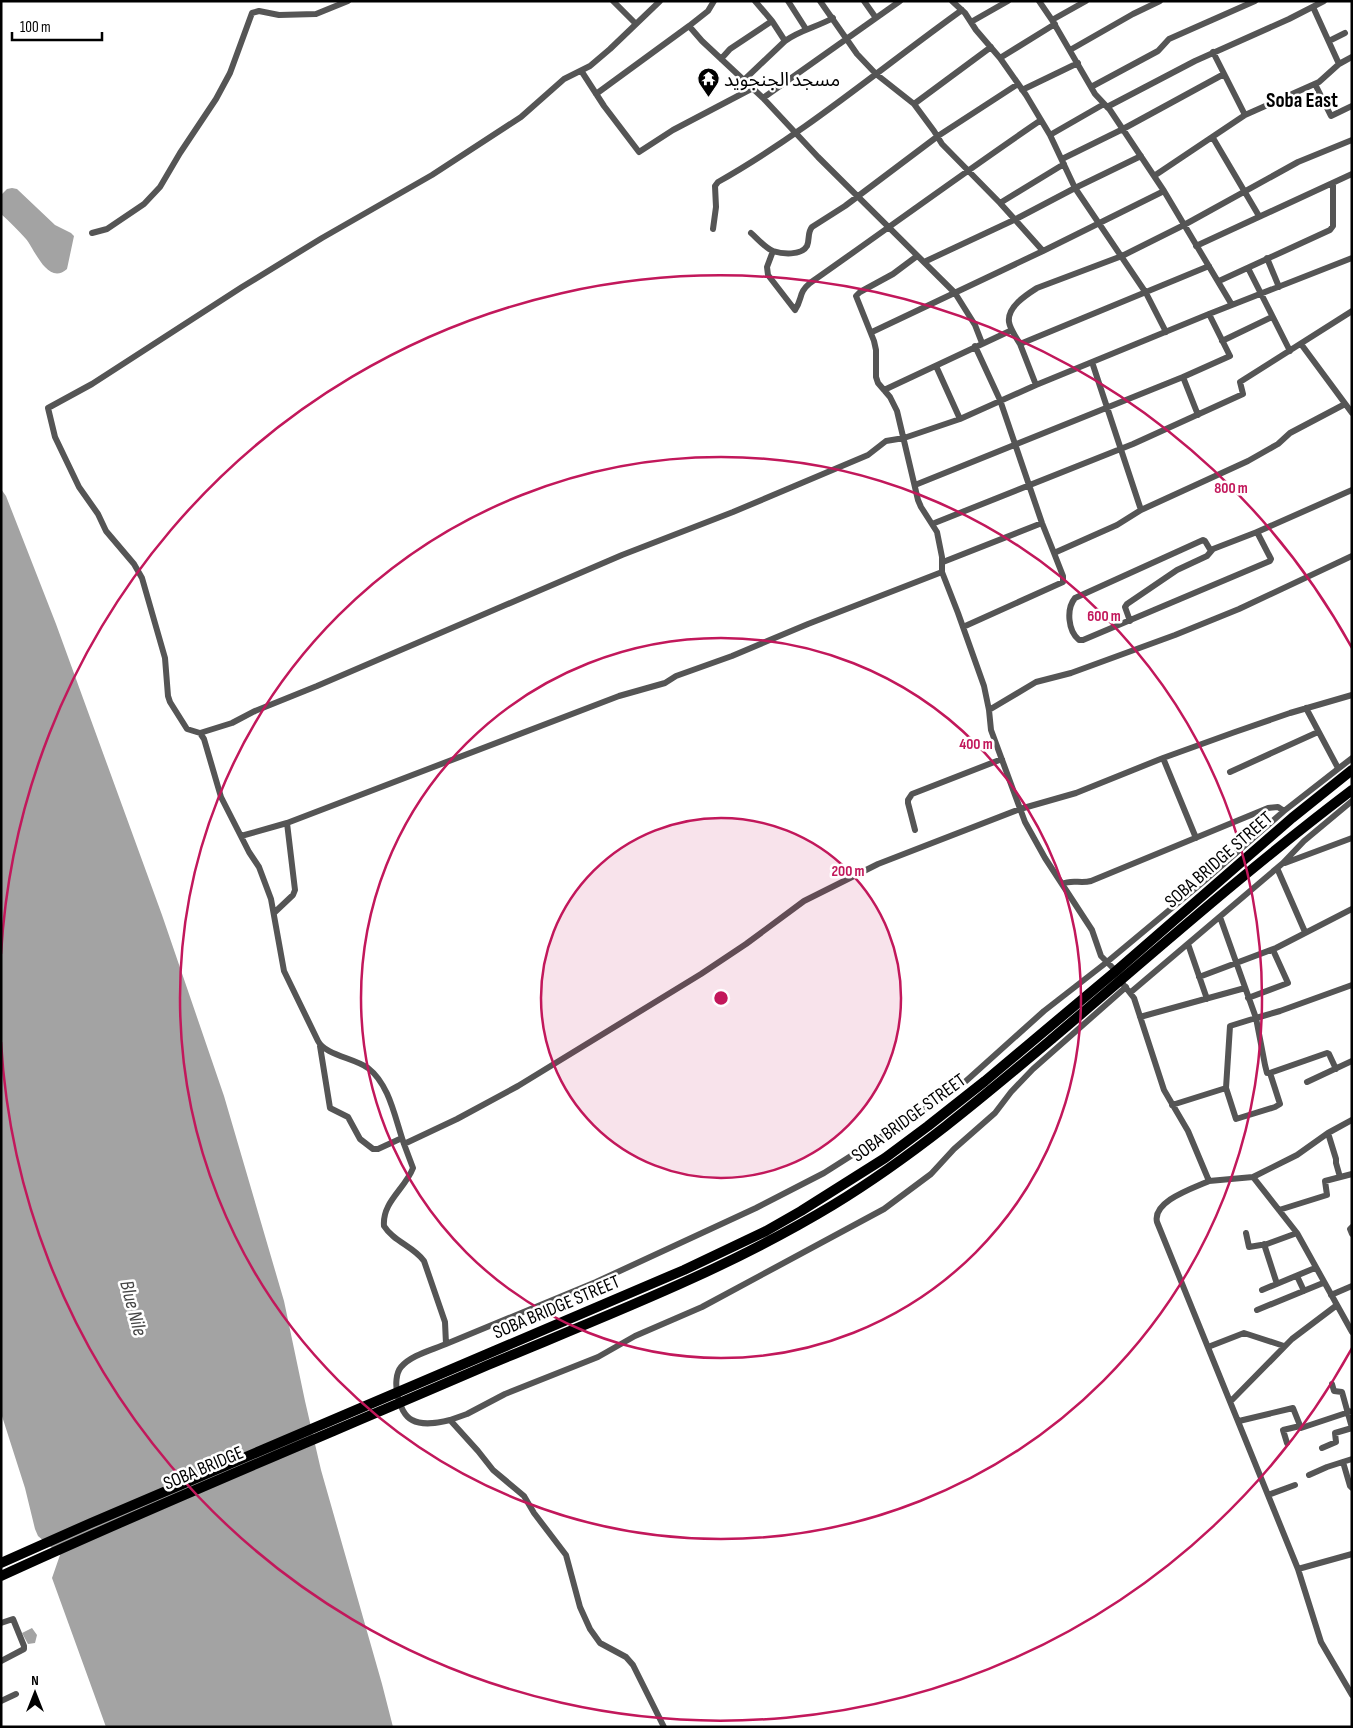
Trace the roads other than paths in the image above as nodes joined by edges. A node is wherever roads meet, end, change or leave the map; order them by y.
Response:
1 (348, 1) edge
2 (614, 1) edge
3 (660, 1) edge
4 (714, 1) edge
5 (755, 1) edge
6 (788, 1) edge
7 (820, 1) edge
8 (864, 1) edge
9 (900, 1) edge
10 (952, 1) edge
11 (1008, 1) edge
12 (1039, 1) edge
13 (1086, 1) edge
14 (1160, 1) edge
15 (1255, 1) edge
16 (1324, 1) edge
17 (1313, 7) junction
18 (962, 10) junction
19 (833, 18) junction
20 (876, 18) junction
21 (772, 21) junction
22 (970, 22) junction
23 (1053, 22) junction
24 (636, 24) junction
25 (689, 26) junction
26 (806, 29) junction
27 (1345, 33) dead end
28 (846, 38) junction
29 (785, 41) junction
30 (1329, 41) junction
31 (991, 47) junction
32 (1070, 50) junction
33 (1213, 52) junction
34 (1352, 57) edge
35 (1000, 58) junction
36 (721, 59) junction
37 (1078, 63) junction
38 (1339, 64) junction
39 (582, 72) junction
40 (876, 74) junction
41 (1224, 74) junction
42 (744, 80) junction
43 (1018, 84) junction
44 (1315, 84) junction
45 (1091, 87) junction
46 (753, 88) junction
47 (1022, 90) junction
48 (596, 94) junction
49 (762, 98) junction
50 (914, 104) junction
51 (1106, 106) junction
52 (1352, 106) edge
53 (1245, 115) junction
54 (1041, 120) junction
55 (1123, 129) junction
56 (795, 132) junction
57 (1050, 135) junction
58 (938, 136) junction
59 (1212, 138) junction
60 (1352, 140) edge
61 (1141, 156) junction
62 (1063, 161) junction
63 (967, 170) junction
64 (1352, 174) edge
65 (1154, 176) junction
66 (1333, 183) junction
67 (1075, 188) junction
68 (1164, 191) junction
69 (1245, 192) junction
70 (858, 195) junction
71 (1000, 203) junction
72 (1259, 216) junction
73 (1016, 220) junction
74 (1100, 223) junction
75 (1184, 225) junction
76 (713, 228) dead end
77 (889, 228) junction
78 (92, 233) dead end
79 (751, 233) dead end
80 (1196, 246) junction
81 (773, 251) junction
82 (1043, 251) junction
83 (917, 256) junction
84 (1122, 256) junction
85 (1267, 258) junction
86 (1352, 258) edge
87 (924, 262) junction
88 (1209, 266) junction
89 (1248, 268) junction
90 (1219, 281) junction
91 (1279, 287) junction
92 (1146, 293) junction
93 (956, 294) junction
94 (1260, 294) junction
95 (1232, 305) junction
96 (1352, 311) edge
97 (1209, 314) junction
98 (1272, 317) junction
99 (1012, 330) junction
100 (872, 332) junction
101 (1166, 332) junction
102 (1222, 341) junction
103 (982, 343) junction
104 (1020, 344) junction
105 (1301, 344) junction
106 (975, 346) junction
107 (1290, 351) junction
108 (1092, 362) junction
109 (936, 366) junction
110 (1183, 377) junction
111 (1036, 385) junction
112 (884, 390) junction
113 (1000, 400) junction
114 (1344, 404) junction
115 (1107, 409) junction
116 (1351, 411) edge
117 (1198, 415) junction
118 (960, 419) junction
119 (904, 438) junction
120 (1015, 445) junction
121 (1120, 448) junction
122 (1029, 484) junction
123 (915, 485) junction
124 (1352, 490) edge
125 (1141, 510) junction
126 (1042, 523) junction
127 (932, 524) junction
128 (1257, 532) junction
129 (1211, 551) junction
130 (1054, 553) junction
131 (1352, 556) edge
132 (942, 562) junction
133 (942, 572) junction
134 (1130, 621) junction
135 (963, 627) junction
136 (1352, 695) edge
137 (1306, 708) junction
138 (989, 710) junction
139 (1318, 732) junction
140 (200, 733) junction
141 (1352, 754) edge
142 (1163, 758) junction
143 (1352, 758) edge
144 (1002, 759) junction
145 (1337, 767) junction
146 (1352, 770) edge
147 (1230, 772) dead end
148 (1352, 790) edge
149 (1352, 801) edge
150 (1020, 809) junction
151 (1284, 812) junction
152 (287, 823) junction
153 (915, 830) dead end
154 (241, 836) junction
155 (1196, 838) junction
156 (1352, 838) edge
157 (1283, 863) junction
158 (1277, 868) junction
159 (1062, 884) junction
160 (1352, 909) edge
161 (275, 912) junction
162 (1220, 917) junction
163 (1305, 932) junction
164 (1188, 944) junction
165 (1273, 950) junction
166 (1107, 962) junction
167 (1236, 963) junction
168 (1116, 971) junction
169 (1200, 977) junction
170 (1123, 984) junction
171 (1352, 985) edge
172 (1245, 988) junction
173 (1131, 992) junction
174 (1248, 998) junction
175 (1207, 999) junction
176 (1140, 1016) junction
177 (1256, 1018) junction
178 (320, 1046) junction
179 (1352, 1061) edge
180 (1336, 1069) junction
181 (1270, 1074) junction
182 (1308, 1082) dead end
183 (1226, 1088) junction
184 (1172, 1105) junction
185 (1352, 1120) edge
186 (1328, 1133) junction
187 (403, 1141) junction
188 (1352, 1174) edge
189 (1253, 1177) junction
190 (1340, 1177) junction
191 (1209, 1181) junction
192 (1279, 1210) junction
193 (1352, 1227) edge
194 (1246, 1233) dead end
195 (1297, 1233) junction
196 (1352, 1234) edge
197 (1264, 1244) junction
198 (1316, 1268) junction
199 (1297, 1276) junction
200 (1324, 1283) junction
201 (1278, 1284) junction
202 (1352, 1286) edge
203 (1262, 1290) dead end
204 (1304, 1291) junction
205 (1331, 1295) junction
206 (1337, 1305) junction
207 (1257, 1310) dead end
208 (1349, 1322) edge
209 (1352, 1332) edge
210 (446, 1344) junction
211 (1284, 1346) junction
212 (1208, 1347) junction
213 (1332, 1384) dead end
214 (419, 1390) junction
215 (1231, 1401) junction
216 (1350, 1412) edge
217 (450, 1420) junction
218 (1239, 1421) junction
219 (1300, 1426) junction
220 (1287, 1444) dead end
221 (1322, 1448) dead end
222 (1352, 1459) edge
223 (1343, 1462) junction
224 (1309, 1475) dead end
225 (1295, 1485) dead end
226 (1352, 1488) edge
227 (1268, 1495) junction
228 (1352, 1554) edge
229 (1, 1563) edge
230 (1298, 1569) junction
231 (1, 1576) edge
232 (1, 1622) edge
233 (1, 1661) edge
234 (16, 1694) dead end
235 (1352, 1695) edge
236 (1, 1701) edge
237 (664, 1727) edge

1 - 78 street
2 - 24 street
3 - 24 street
4 - 25 street
5 - 21 street
6 - 26 street
7 - 19 street
8 - 20 street
9 - 20 street
10 - 18 street
11 - 22 street
12 - 23 street
13 - 23 street
14 - 32 street
15 - 45 street
16 - 17 street
17 - 30 street
17 - 33 street
18 - 22 street
18 - 40 street
19 - 26 street
19 - 28 street
20 - 28 street
21 - 29 street
21 - 36 street
22 - 31 street
23 - 32 street
23 - 35 street
24 - 39 street
25 - 36 street
25 - 48 street
26 - 29 street
27 - 30 street
28 - 40 street
28 - 49 street
29 - 42 street
30 - 38 street
31 - 35 street
31 - 50 street
32 - 37 street
33 - 41 street
33 - 51 street
34 - 38 street
35 - 43 street
36 - 42 street
37 - 45 street
37 - 47 street
38 - 44 street
39 - 48 street
39 - 140 street
40 - 50 street
40 - 56 street
41 - 53 street
41 - 55 street
42 - 46 street
43 - 47 street
43 - 58 street
44 - 52 street
44 - 53 street
45 - 51 street
46 - 48 street
46 - 49 street
47 - 54 street
49 - 56 street
50 - 58 street
51 - 55 street
51 - 57 street
53 - 59 street
54 - 57 street
54 - 63 street
55 - 61 street
55 - 62 street
56 - 70 street
56 - 76 street
57 - 62 street
58 - 63 street
58 - 70 street
59 - 65 street
59 - 69 street
60 - 69 street
61 - 65 street
61 - 67 street
62 - 67 street
62 - 71 street
63 - 71 street
63 - 77 street
64 - 66 street
65 - 68 street
66 - 72 street
66 - 85 street
67 - 73 street
67 - 74 street
68 - 74 street
68 - 75 street
69 - 72 street
69 - 75 street
70 - 77 street
70 - 81 street
71 - 73 street
72 - 80 street
73 - 82 street
73 - 87 street
74 - 82 street
74 - 84 street
75 - 80 street
75 - 84 street
77 - 81 street
77 - 83 street
79 - 81 street
80 - 88 street
82 - 93 street
83 - 87 street
83 - 100 street
84 - 92 street
84 - 99 street
85 - 89 street
85 - 91 street
86 - 91 street
87 - 93 street
88 - 90 street
88 - 92 street
89 - 90 street
89 - 94 street
90 - 95 street
91 - 94 street
92 - 101 street
92 - 104 street
93 - 100 street
93 - 103 street
94 - 95 street
94 - 98 street
95 - 97 street
96 - 105 street
97 - 101 street
97 - 102 street
98 - 102 street
98 - 107 street
99 - 103 street
99 - 104 street
100 - 112 street
101 - 108 street
102 - 110 street
103 - 106 street
104 - 111 street
105 - 107 street
105 - 114 street
106 - 109 street
106 - 113 street
107 - 117 street
108 - 111 street
108 - 115 street
109 - 112 street
109 - 118 street
110 - 115 street
110 - 117 street
111 - 113 street
112 - 119 street
113 - 118 street
113 - 120 street
114 - 116 street
114 - 125 street
115 - 120 street
115 - 121 street
117 - 121 street
118 - 119 street
119 - 123 street
119 - 140 street
120 - 122 street
120 - 123 street
121 - 122 street
121 - 125 street
122 - 126 street
122 - 127 street
123 - 127 street
124 - 128 street
125 - 130 street
126 - 130 street
126 - 132 street
127 - 132 street
128 - 129 street
128 - 134 street
129 - 134 street
129 - 134 street
130 - 135 street
131 - 138 street
132 - 133 street
133 - 135 street
133 - 152 street
135 - 138 street
136 - 137 street
137 - 139 street
137 - 142 street
138 - 144 street
139 - 145 street
139 - 147 street
140 - 154 street
141 - 145 street
142 - 150 street
142 - 155 street
143 - 145 street
144 - 150 street
144 - 153 street
145 - 151 street
146 - 168 highway, SOBA BRIDGE STREET
148 - 170 highway, SOBA BRIDGE STREET
149 - 157 street
150 - 159 street
150 - 187 street
151 - 155 street
151 - 166 street
152 - 154 street
152 - 161 street
154 - 161 street
155 - 159 street
156 - 157 street
157 - 158 street
158 - 162 street
158 - 163 street
159 - 166 street
160 - 163 street
161 - 178 street
162 - 164 street
162 - 167 street
163 - 165 street
164 - 169 street
164 - 173 street
165 - 167 street
165 - 174 street
166 - 168 street
166 - 210 street
167 - 169 street
167 - 172 street
168 - 214 highway, SOBA BRIDGE STREET
169 - 175 street
170 - 173 street
170 - 214 highway, SOBA BRIDGE STREET
170 - 217 street
171 - 177 street
172 - 174 street
172 - 175 street
173 - 176 street
174 - 177 street
175 - 176 street
176 - 184 street
177 - 181 street
177 - 183 street
178 - 187 street
178 - 187 street
179 - 180 street
180 - 181 street
180 - 182 street
181 - 183 street
183 - 184 street
184 - 191 street
185 - 186 street
186 - 189 street
186 - 190 street
187 - 210 street
188 - 190 street
189 - 191 street
189 - 192 street
190 - 192 street
191 - 212 street
192 - 195 street
193 - 196 street
194 - 197 street
195 - 197 street
195 - 198 street
197 - 201 street
198 - 199 street
198 - 200 street
199 - 201 street
199 - 204 street
200 - 204 street
200 - 205 street
201 - 203 street
202 - 205 street
204 - 207 street
205 - 206 street
206 - 208 street
206 - 211 street
208 - 209 street
210 - 217 street
211 - 212 street
211 - 215 street
212 - 215 street
213 - 216 street
214 - 229 highway, SOBA BRIDGE
214 - 231 highway, SOBA BRIDGE
215 - 218 street
216 - 219 street
216 - 221 street
217 - 237 street
218 - 219 street
218 - 227 street
219 - 220 street
222 - 223 street
223 - 224 street
223 - 226 street
225 - 227 street
227 - 230 street
228 - 230 street
230 - 235 street
232 - 233 street
234 - 236 street

